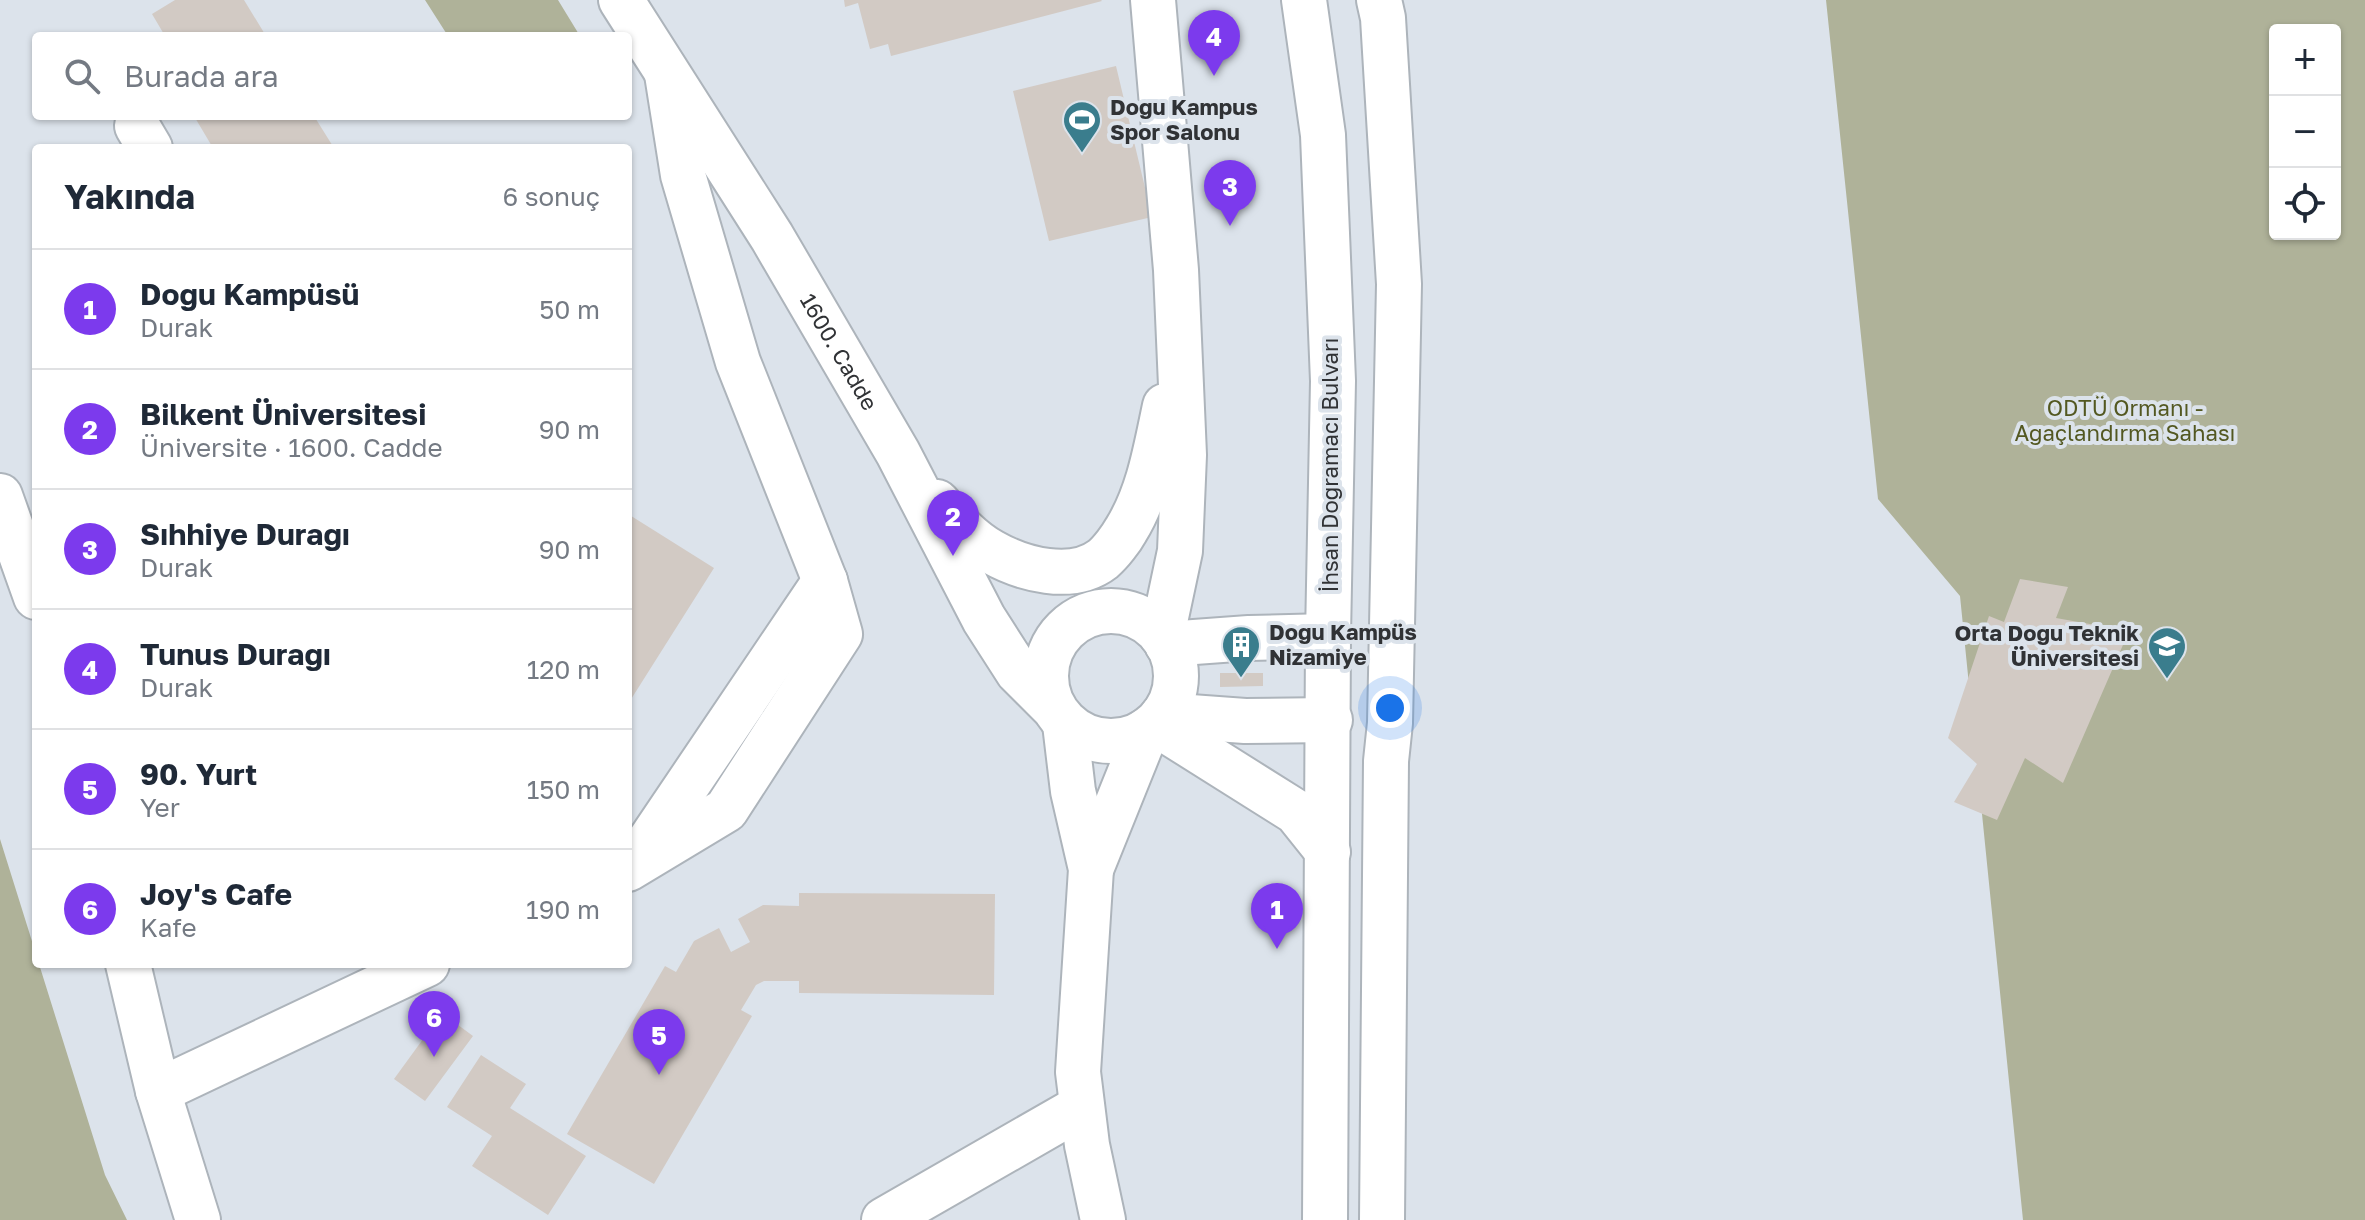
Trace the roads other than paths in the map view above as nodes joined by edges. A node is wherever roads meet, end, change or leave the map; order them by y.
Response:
1 (621, 0) edge
2 (1153, 0) edge
3 (1304, 0) edge
4 (1379, 0) edge
5 (667, 74) junction
6 (772, 237) junction
7 (711, 264) junction
8 (1180, 340) junction
9 (898, 453) junction
10 (0, 496) edge
11 (32, 586) edge
12 (1391, 635) junction
13 (1328, 636) junction
14 (1165, 640) junction
15 (1059, 715) junction
16 (1330, 720) junction
17 (1155, 723) junction
18 (1390, 723) junction
19 (1328, 852) junction
20 (632, 866) edge
21 (1091, 869) junction
22 (129, 968) edge
23 (419, 968) edge
24 (158, 1091) junction
25 (1081, 1107) junction
26 (198, 1220) edge
27 (884, 1220) edge
28 (1103, 1220) edge
29 (1325, 1220) edge
30 (1382, 1220) edge

1 - 5 street, 1600. Cadde
2 - 8 street
3 - 13 street, İhsan Doğramacı Bulvarı
4 - 12 street
5 - 6 street, 1600. Cadde
5 - 7 street
6 - 7 street
6 - 9 street, 1600. Cadde
7 - 20 street
8 - 9 street
8 - 14 street
9 - 15 street, 1600. Cadde
10 - 11 street
12 - 13 street
12 - 18 street
13 - 14 street
13 - 16 street, İhsan Doğramacı Bulvarı
14 - 15 street
14 - 17 street
15 - 17 street, 1600. Cadde
15 - 21 street
16 - 17 street, 1600. Cadde
16 - 18 street, 1600. Cadde
16 - 19 street, İhsan Doğramacı Bulvarı
17 - 19 street
17 - 21 street
18 - 30 street
19 - 29 street, İhsan Doğramacı Bulvarı
21 - 25 street
22 - 24 street
23 - 24 street
24 - 26 street
25 - 27 street
25 - 28 street

